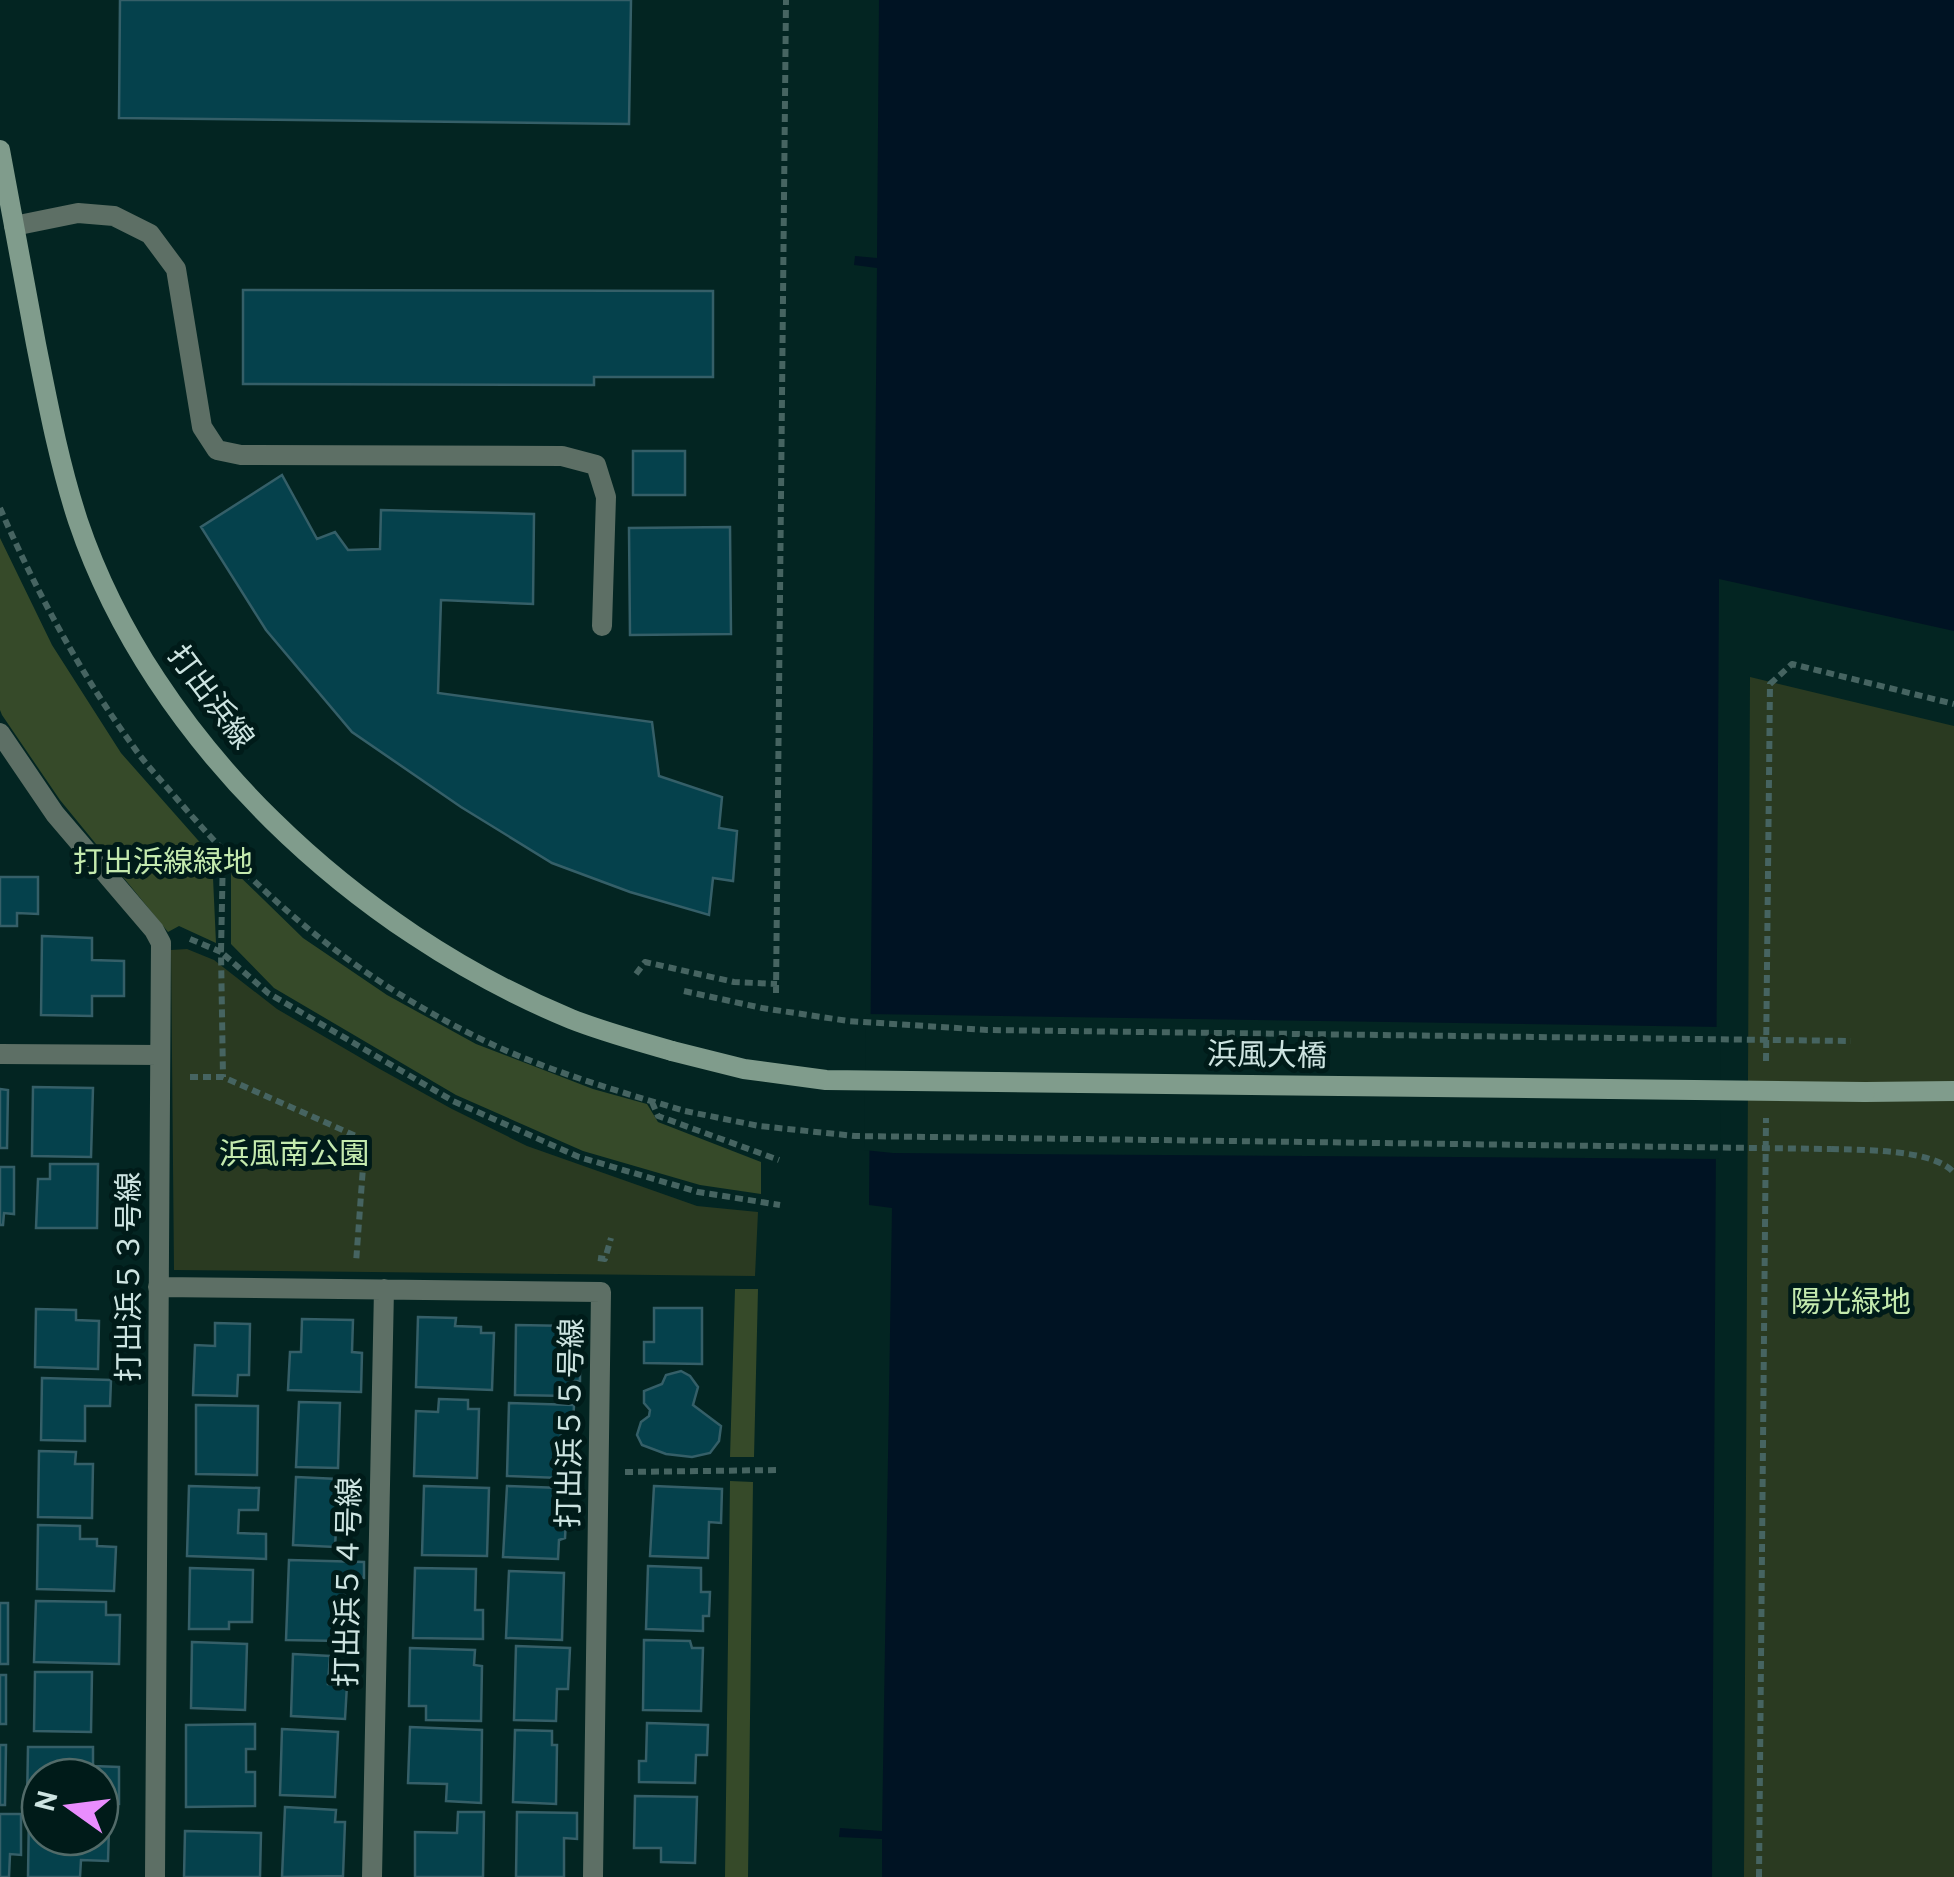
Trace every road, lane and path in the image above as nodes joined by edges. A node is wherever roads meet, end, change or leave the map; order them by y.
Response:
1 (786, 0) edge
2 (0, 150) edge
3 (14, 226) junction
4 (602, 626) dead end
5 (1954, 704) edge
6 (0, 733) edge
7 (223, 852) dead end
8 (221, 952) junction
9 (636, 974) dead end
10 (684, 991) dead end
11 (1852, 1041) dead end
12 (672, 1051) joint
13 (0, 1054) edge
14 (160, 1055) junction
15 (1766, 1062) dead end
16 (223, 1077) junction
17 (160, 1078) junction
18 (1954, 1091) edge
19 (651, 1101) dead end
20 (1766, 1102) dead end
21 (685, 1111) dead end
22 (779, 1160) dead end
23 (1954, 1174) edge
24 (780, 1205) dead end
25 (158, 1287) junction
26 (354, 1289) junction
27 (384, 1289) junction
28 (778, 1470) dead end
29 (599, 1472) junction
30 (155, 1877) edge
31 (372, 1877) edge
32 (593, 1877) edge
33 (1759, 1877) edge

1 - 9 path
2 - 3 street, 打出浜線
3 - 4 street
3 - 12 street, 打出浜線
5 - 15 path
6 - 14 street, 打出浜５３号線
7 - 8 path
8 - 16 path
8 - 24 path
10 - 11 path, bridge
12 - 18 street, 浜風大橋, bridge
13 - 14 street
14 - 17 street, 打出浜５３号線
16 - 17 path
16 - 26 path
17 - 25 street, 打出浜５３号線
19 - 22 path
20 - 33 path
21 - 23 path, bridge
25 - 26 street, 打出浜５５号線
25 - 30 street, 打出浜５３号線
26 - 27 street, 打出浜５５号線
27 - 29 street, 打出浜５５号線
27 - 31 street, 打出浜５４号線
28 - 29 path
29 - 32 street, 打出浜５５号線

